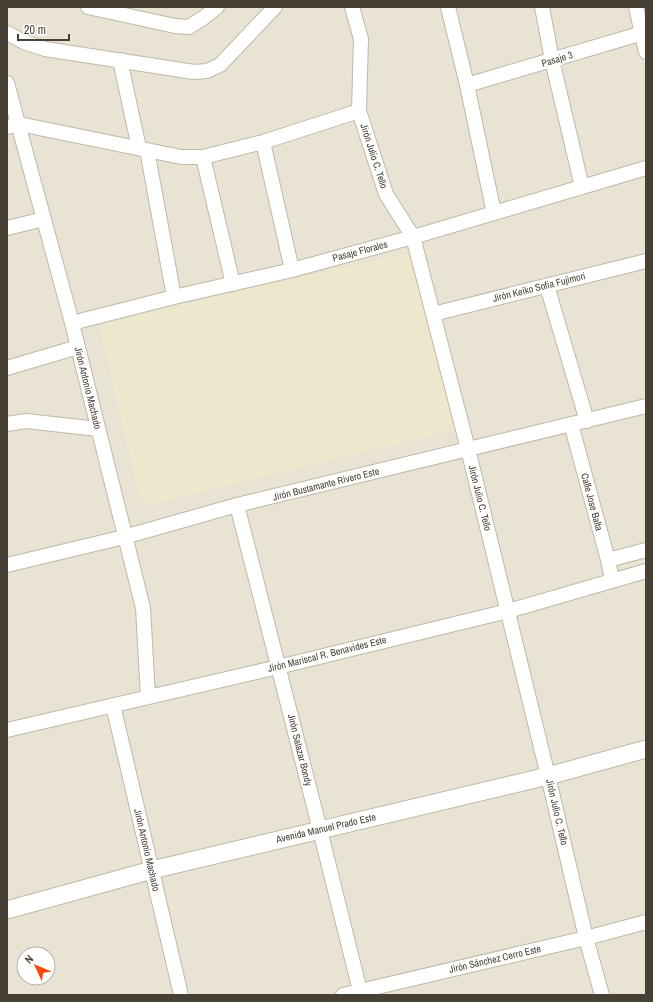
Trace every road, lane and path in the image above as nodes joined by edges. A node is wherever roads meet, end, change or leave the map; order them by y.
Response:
1 (88, 7) edge
2 (217, 7) edge
3 (275, 7) edge
4 (352, 7) edge
5 (448, 7) edge
6 (542, 7) edge
7 (636, 7) edge
8 (7, 33) edge
9 (644, 33) edge
10 (646, 52) edge
11 (120, 60) junction
12 (552, 60) junction
13 (7, 83) edge
14 (468, 85) junction
15 (359, 111) junction
16 (13, 125) edge
17 (263, 142) junction
18 (143, 149) junction
19 (202, 157) junction
20 (646, 168) edge
21 (582, 187) junction
22 (494, 213) junction
23 (44, 219) junction
24 (7, 228) edge
25 (413, 237) junction
26 (646, 261) edge
27 (292, 270) junction
28 (233, 284) junction
29 (547, 286) junction
30 (174, 297) junction
31 (433, 314) junction
32 (72, 323) junction
33 (78, 347) junction
34 (7, 368) edge
35 (646, 406) edge
36 (587, 420) junction
37 (7, 424) edge
38 (571, 424) junction
39 (98, 429) junction
40 (468, 449) junction
41 (237, 505) junction
42 (124, 537) junction
43 (646, 550) edge
44 (608, 560) junction
45 (7, 565) edge
46 (645, 575) edge
47 (612, 580) junction
48 (508, 610) junction
49 (278, 666) junction
50 (148, 697) junction
51 (113, 705) junction
52 (7, 730) edge
53 (646, 749) edge
54 (548, 776) junction
55 (320, 830) junction
56 (152, 870) junction
57 (7, 910) edge
58 (646, 922) edge
59 (586, 938) junction
60 (361, 993) edge
61 (181, 995) edge
62 (343, 995) edge
63 (602, 995) edge

1 - 2 street
3 - 11 street
4 - 15 street, Jirón Julio C. Tello
5 - 14 street
6 - 12 street
7 - 9 street
8 - 11 street
9 - 10 street
9 - 12 street, Pasaje 3
11 - 18 street
12 - 14 street, Pasaje 3
12 - 21 street
13 - 16 street, Jirón Antonio Machado
14 - 22 street
15 - 17 street
15 - 25 street, Jirón Julio C. Tello
16 - 18 street
16 - 23 street, Jirón Antonio Machado
17 - 19 street
17 - 27 street
18 - 19 street
18 - 30 street
19 - 28 street
20 - 21 street, Pasaje Florales
21 - 22 street, Pasaje Florales
22 - 25 street, Pasaje Florales
23 - 24 street
23 - 32 street, Jirón Antonio Machado
25 - 27 street, Pasaje Florales
25 - 31 street, Jirón Julio C. Tello
26 - 29 street, Jirón Keiko Sofia Fujimori
27 - 28 street, Pasaje Florales
28 - 30 street, Pasaje Florales
29 - 31 street, Jirón Keiko Sofia Fujimori
29 - 36 street
30 - 32 street, Pasaje Florales
31 - 40 street, Jirón Julio C. Tello
32 - 33 street, Jirón Antonio Machado
33 - 34 street
33 - 39 street, Jirón Antonio Machado
35 - 36 street, Jirón Bustamante Rivero Este
36 - 38 street, Jirón Bustamante Rivero Este
37 - 39 street
38 - 40 street, Jirón Bustamante Rivero Este
38 - 44 street, Calle Jose Balta
39 - 42 street, Jirón Antonio Machado
40 - 41 street, Jirón Bustamante Rivero Este
40 - 48 street, Jirón Julio C. Tello
41 - 42 street, Jirón Bustamante Rivero Este
41 - 49 street, Jirón Salazar Bondy
42 - 45 street, Jirón Bustamante Rivero Este
42 - 50 street, Jirón Antonio Machado
43 - 44 street
44 - 47 street, Calle Jose Balta
46 - 47 street, Jirón Mariscal R. Benavides Este
47 - 48 street, Jirón Mariscal R. Benavides Este
48 - 49 street, Jirón Mariscal R. Benavides Este
48 - 54 street, Jirón Julio C. Tello
49 - 50 street, Jirón Mariscal R. Benavides Este
49 - 55 street, Jirón Salazar Bondy
50 - 51 street, Jirón Mariscal R. Benavides Este
51 - 52 street, Jirón Mariscal R. Benavides Este
51 - 56 street, Jirón Antonio Machado
53 - 54 street, Avenida Manuel Prado Este
54 - 55 street, Avenida Manuel Prado Este
54 - 59 street, Jirón Julio C. Tello
55 - 56 street, Avenida Manuel Prado Este
55 - 60 street, Jirón Salazar Bondy
56 - 57 street, Avenida Manuel Prado Este
56 - 61 street, Jirón Antonio Machado
58 - 59 street, Jirón Sánchez Cerro Este
59 - 60 street, Jirón Sánchez Cerro Este
59 - 63 street, Jirón Julio C. Tello
60 - 62 street, Jirón Sánchez Cerro Este

